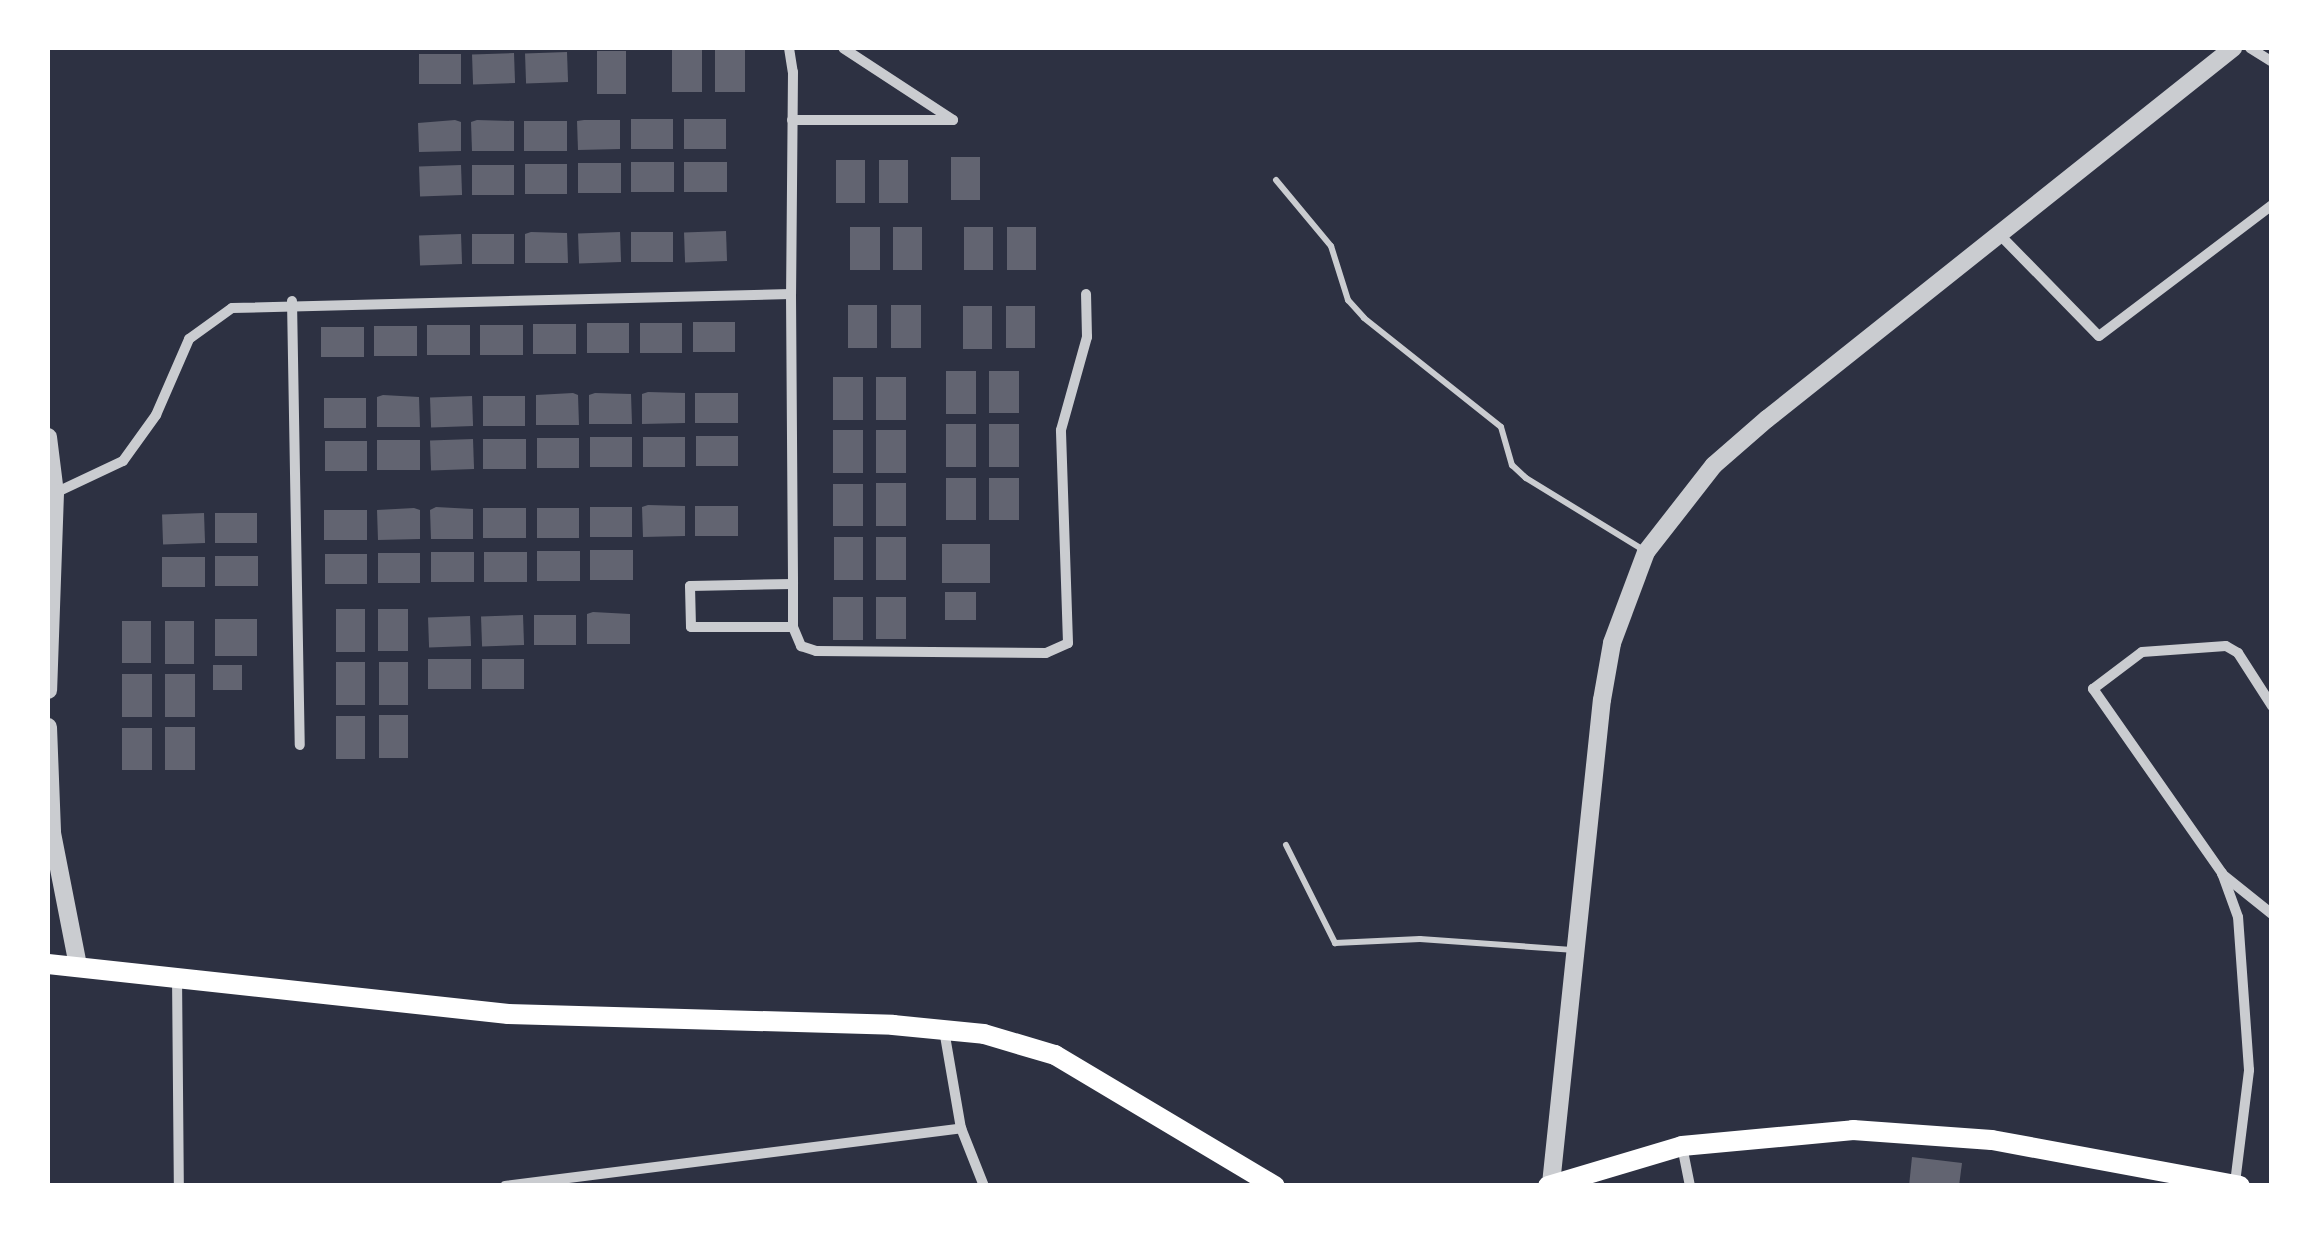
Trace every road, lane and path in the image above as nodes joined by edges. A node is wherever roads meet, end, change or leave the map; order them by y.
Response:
1 (789, 48) edge
2 (843, 48) edge
3 (2232, 48) edge
4 (2250, 48) edge
5 (2272, 62) edge
6 (792, 120) junction
7 (1276, 180) dead end
8 (2272, 205) edge
9 (1998, 232) junction
10 (791, 294) junction
11 (1086, 294) dead end
12 (292, 302) junction
13 (48, 437) edge
14 (55, 493) junction
15 (1646, 552) junction
16 (793, 584) junction
17 (49, 624) edge
18 (793, 627) junction
19 (48, 690) edge
20 (2272, 706) edge
21 (48, 727) edge
22 (300, 746) dead end
23 (1286, 846) dead end
24 (2222, 874) junction
25 (2272, 914) edge
26 (1578, 951) junction
27 (48, 964) edge
28 (78, 964) junction
29 (177, 974) junction
30 (944, 1030) junction
31 (961, 1128) junction
32 (1682, 1146) junction
33 (524, 1184) edge
34 (2238, 1184) edge
35 (1549, 1185) edge
36 (179, 1186) edge
37 (505, 1186) edge
38 (984, 1186) edge
39 (1276, 1186) edge
40 (1690, 1186) edge

1 - 6 street
2 - 6 street
3 - 9 street
4 - 5 street
6 - 10 street
7 - 15 lane
8 - 9 street
9 - 15 street
10 - 12 street
10 - 16 street
11 - 18 street
12 - 14 street
12 - 22 street
13 - 14 street
14 - 17 street
15 - 26 street
16 - 18 street
16 - 18 street
17 - 19 street
20 - 24 street
21 - 28 street
23 - 26 lane
24 - 25 street
24 - 34 street
26 - 35 street
27 - 28 main road
28 - 29 main road
29 - 30 main road
29 - 36 street
30 - 31 street
30 - 39 main road
31 - 33 street
31 - 38 street
32 - 34 main road
32 - 35 main road
32 - 40 street
33 - 37 street

